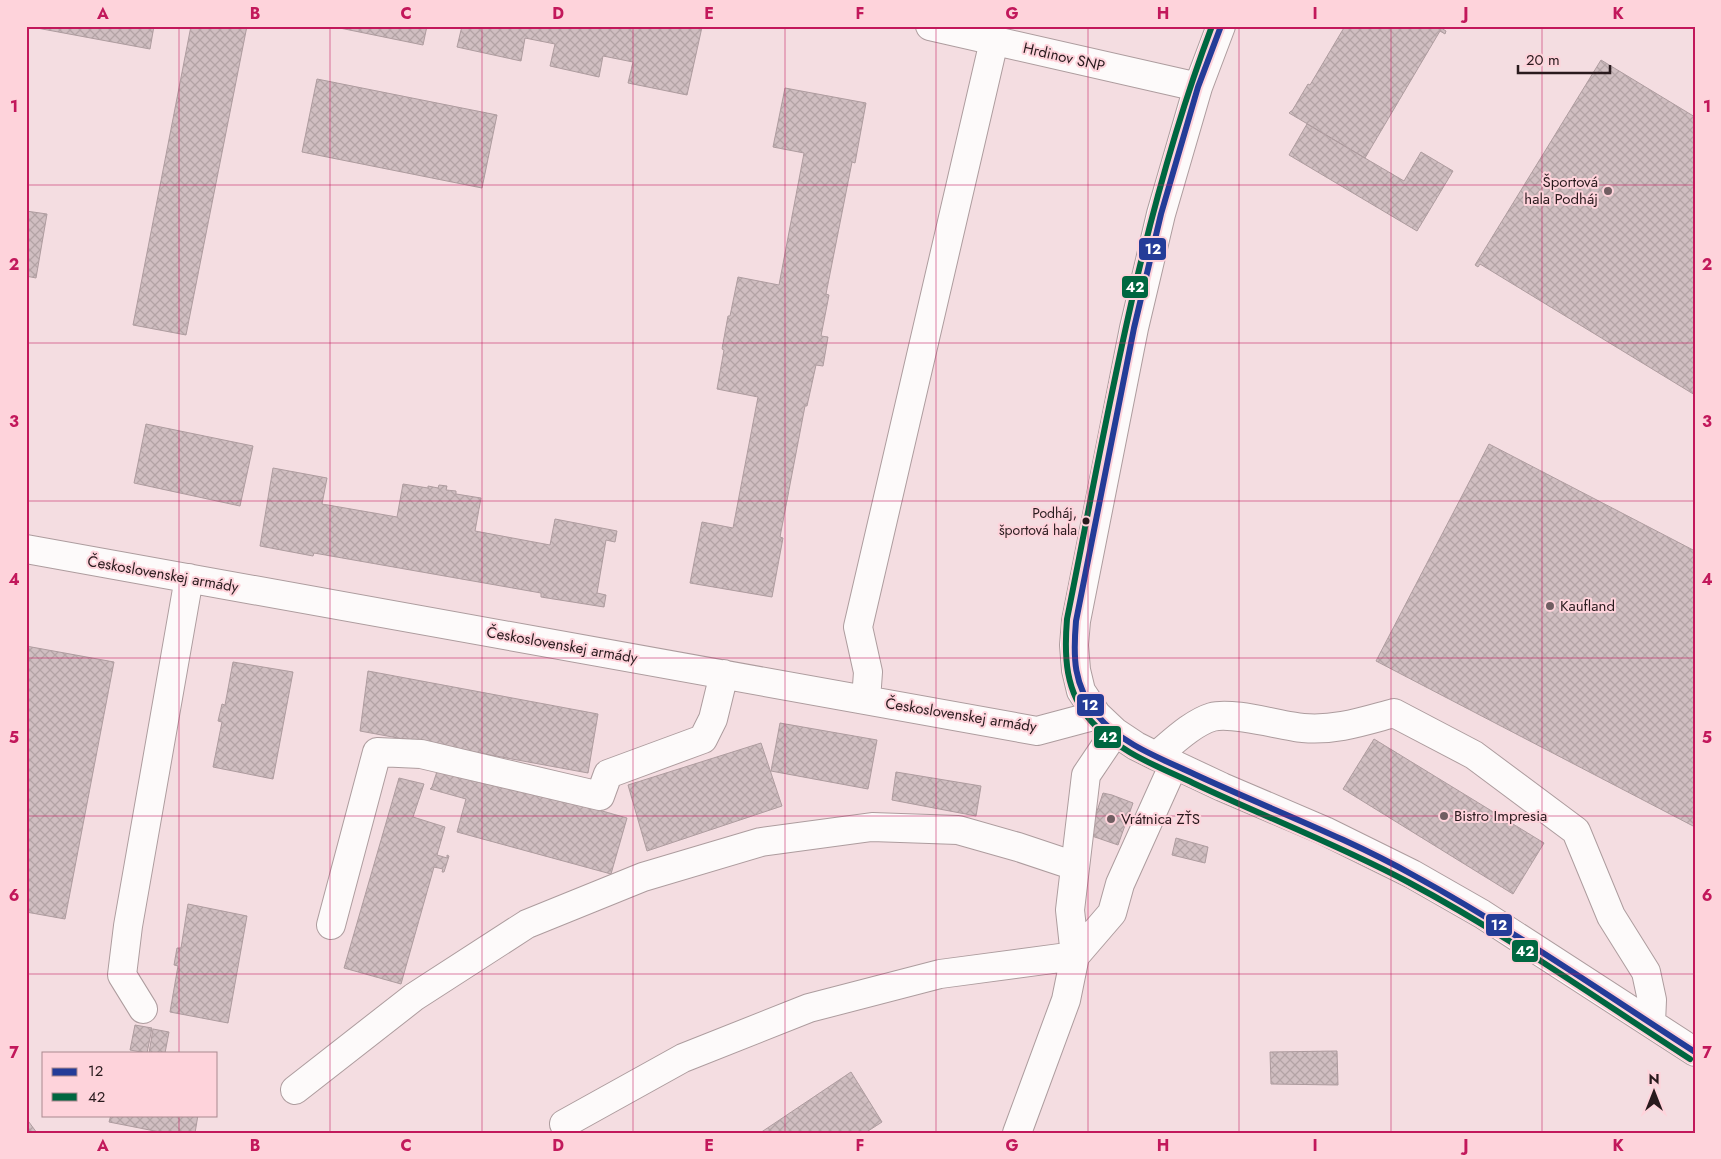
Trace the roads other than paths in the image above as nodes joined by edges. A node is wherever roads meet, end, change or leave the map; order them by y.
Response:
1 (930, 26) edge
2 (1221, 26) edge
3 (994, 41) junction
4 (1198, 87) junction
5 (26, 549) edge
6 (189, 578) junction
7 (724, 674) junction
8 (866, 700) junction
9 (1106, 724) junction
10 (1165, 760) junction
11 (1075, 866) junction
12 (331, 925) dead end
13 (1075, 956) junction
14 (142, 1009) dead end
15 (1651, 1023) junction
16 (1695, 1052) edge
17 (296, 1090) dead end
18 (564, 1124) dead end
19 (1017, 1133) edge

1 - 3 street, Hrdinov SNP
2 - 4 street
3 - 4 street, Hrdinov SNP
3 - 8 street
4 - 9 street
5 - 6 street, Československej armády
6 - 7 street, Československej armády
6 - 14 street
7 - 8 street, Československej armády
7 - 12 street
8 - 9 street, Československej armády
9 - 10 street
9 - 11 street
10 - 13 street
10 - 15 street
10 - 15 street
11 - 13 street
11 - 17 street
13 - 18 street
13 - 19 street
15 - 16 street

